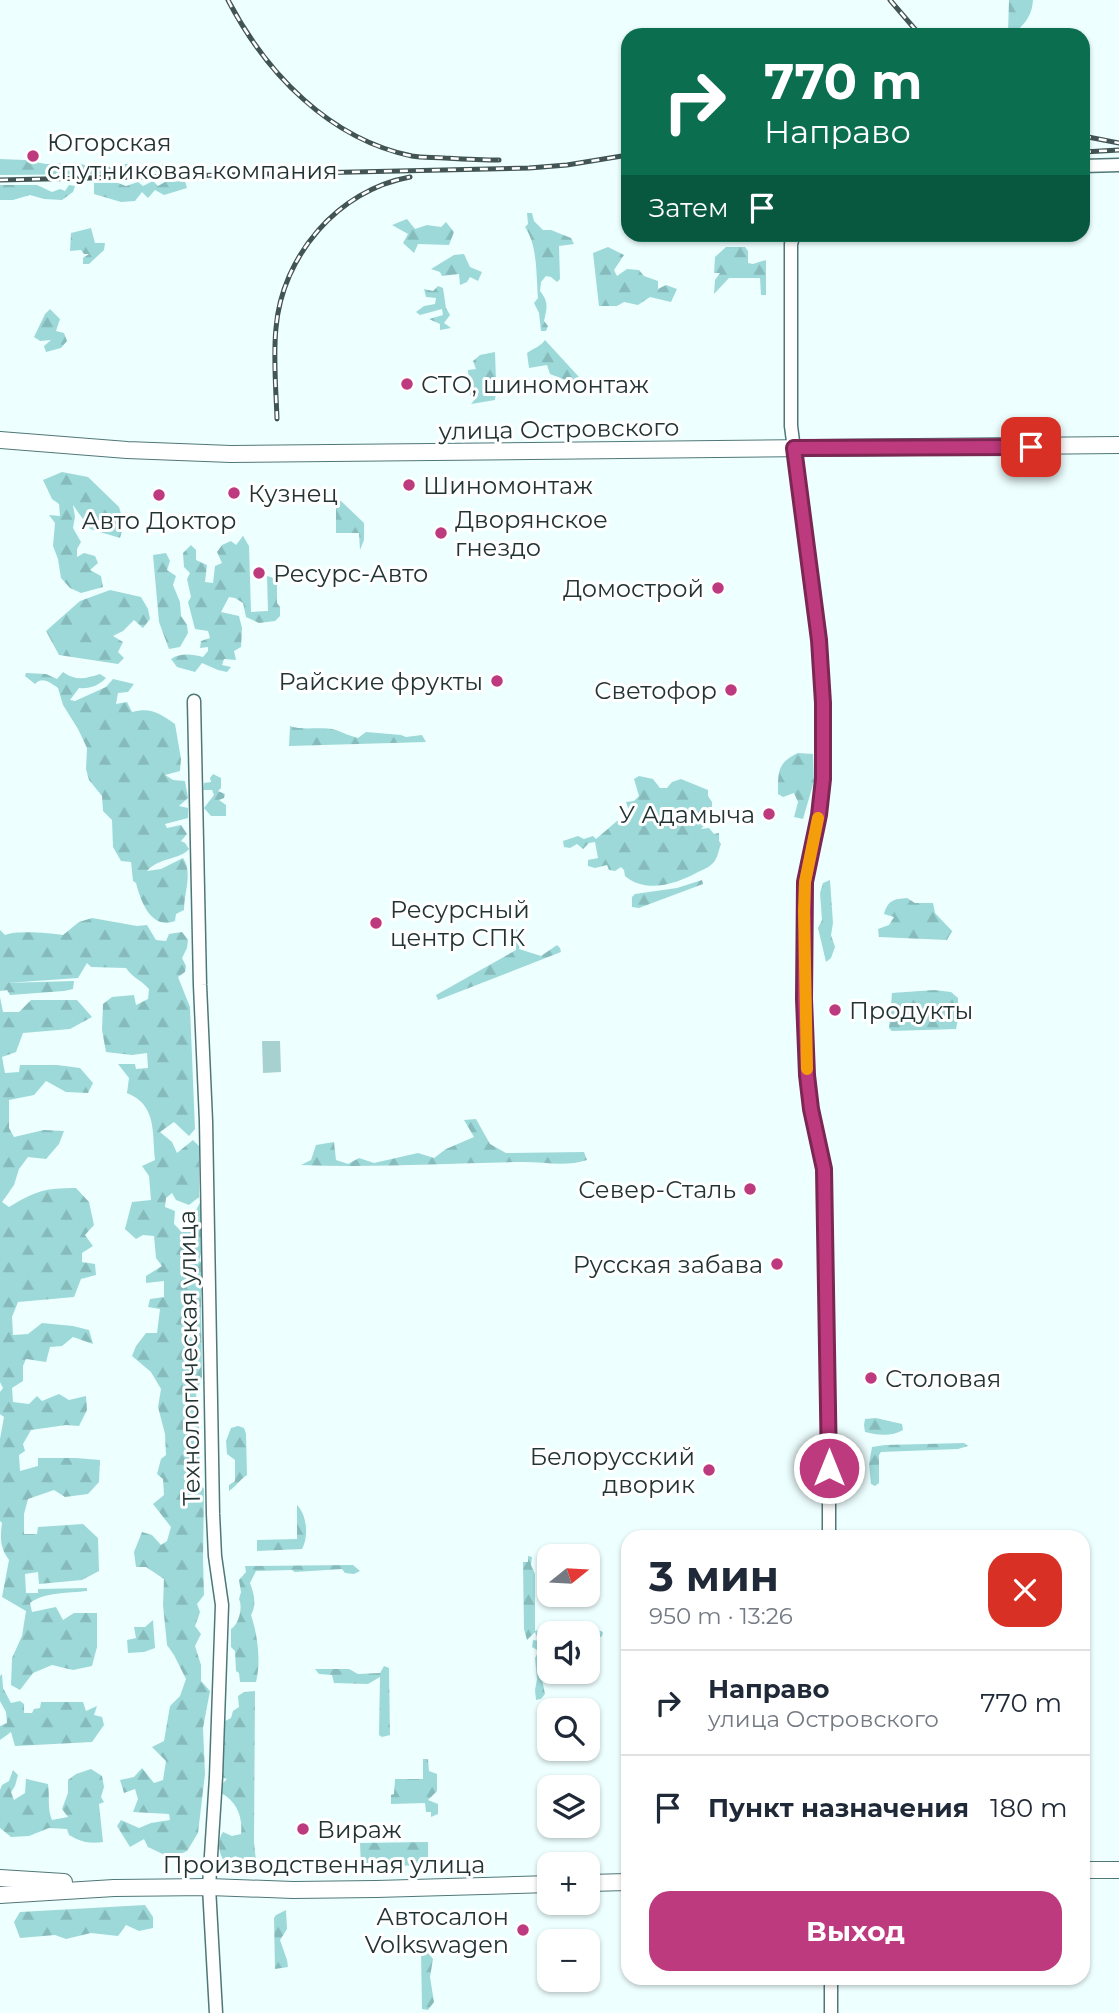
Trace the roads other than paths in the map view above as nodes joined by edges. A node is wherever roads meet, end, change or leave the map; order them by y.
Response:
1 (1119, 165) edge
2 (1090, 166) edge
3 (792, 242) edge
4 (0, 440) edge
5 (1119, 446) edge
6 (794, 448) junction
7 (194, 701) dead end
8 (829, 1530) edge
9 (1119, 1870) edge
10 (1090, 1871) edge
11 (1, 1877) edge
12 (621, 1882) edge
13 (600, 1883) edge
14 (537, 1884) edge
15 (209, 1887) junction
16 (98, 1888) junction
17 (0, 1895) edge
18 (831, 1985) edge
19 (216, 2013) edge
20 (831, 2013) edge

1 - 2 street
3 - 6 street
4 - 6 main road, улица Островского
5 - 6 main road, улица Островского
6 - 8 street
7 - 15 street, Технологическая улица
9 - 10 main road
11 - 16 main road, Производственная улица
12 - 13 main road
14 - 15 main road, Производственная улица
15 - 16 main road, Производственная улица
15 - 19 street, Технологическая улица
16 - 17 main road, Производственная улица
18 - 20 street

